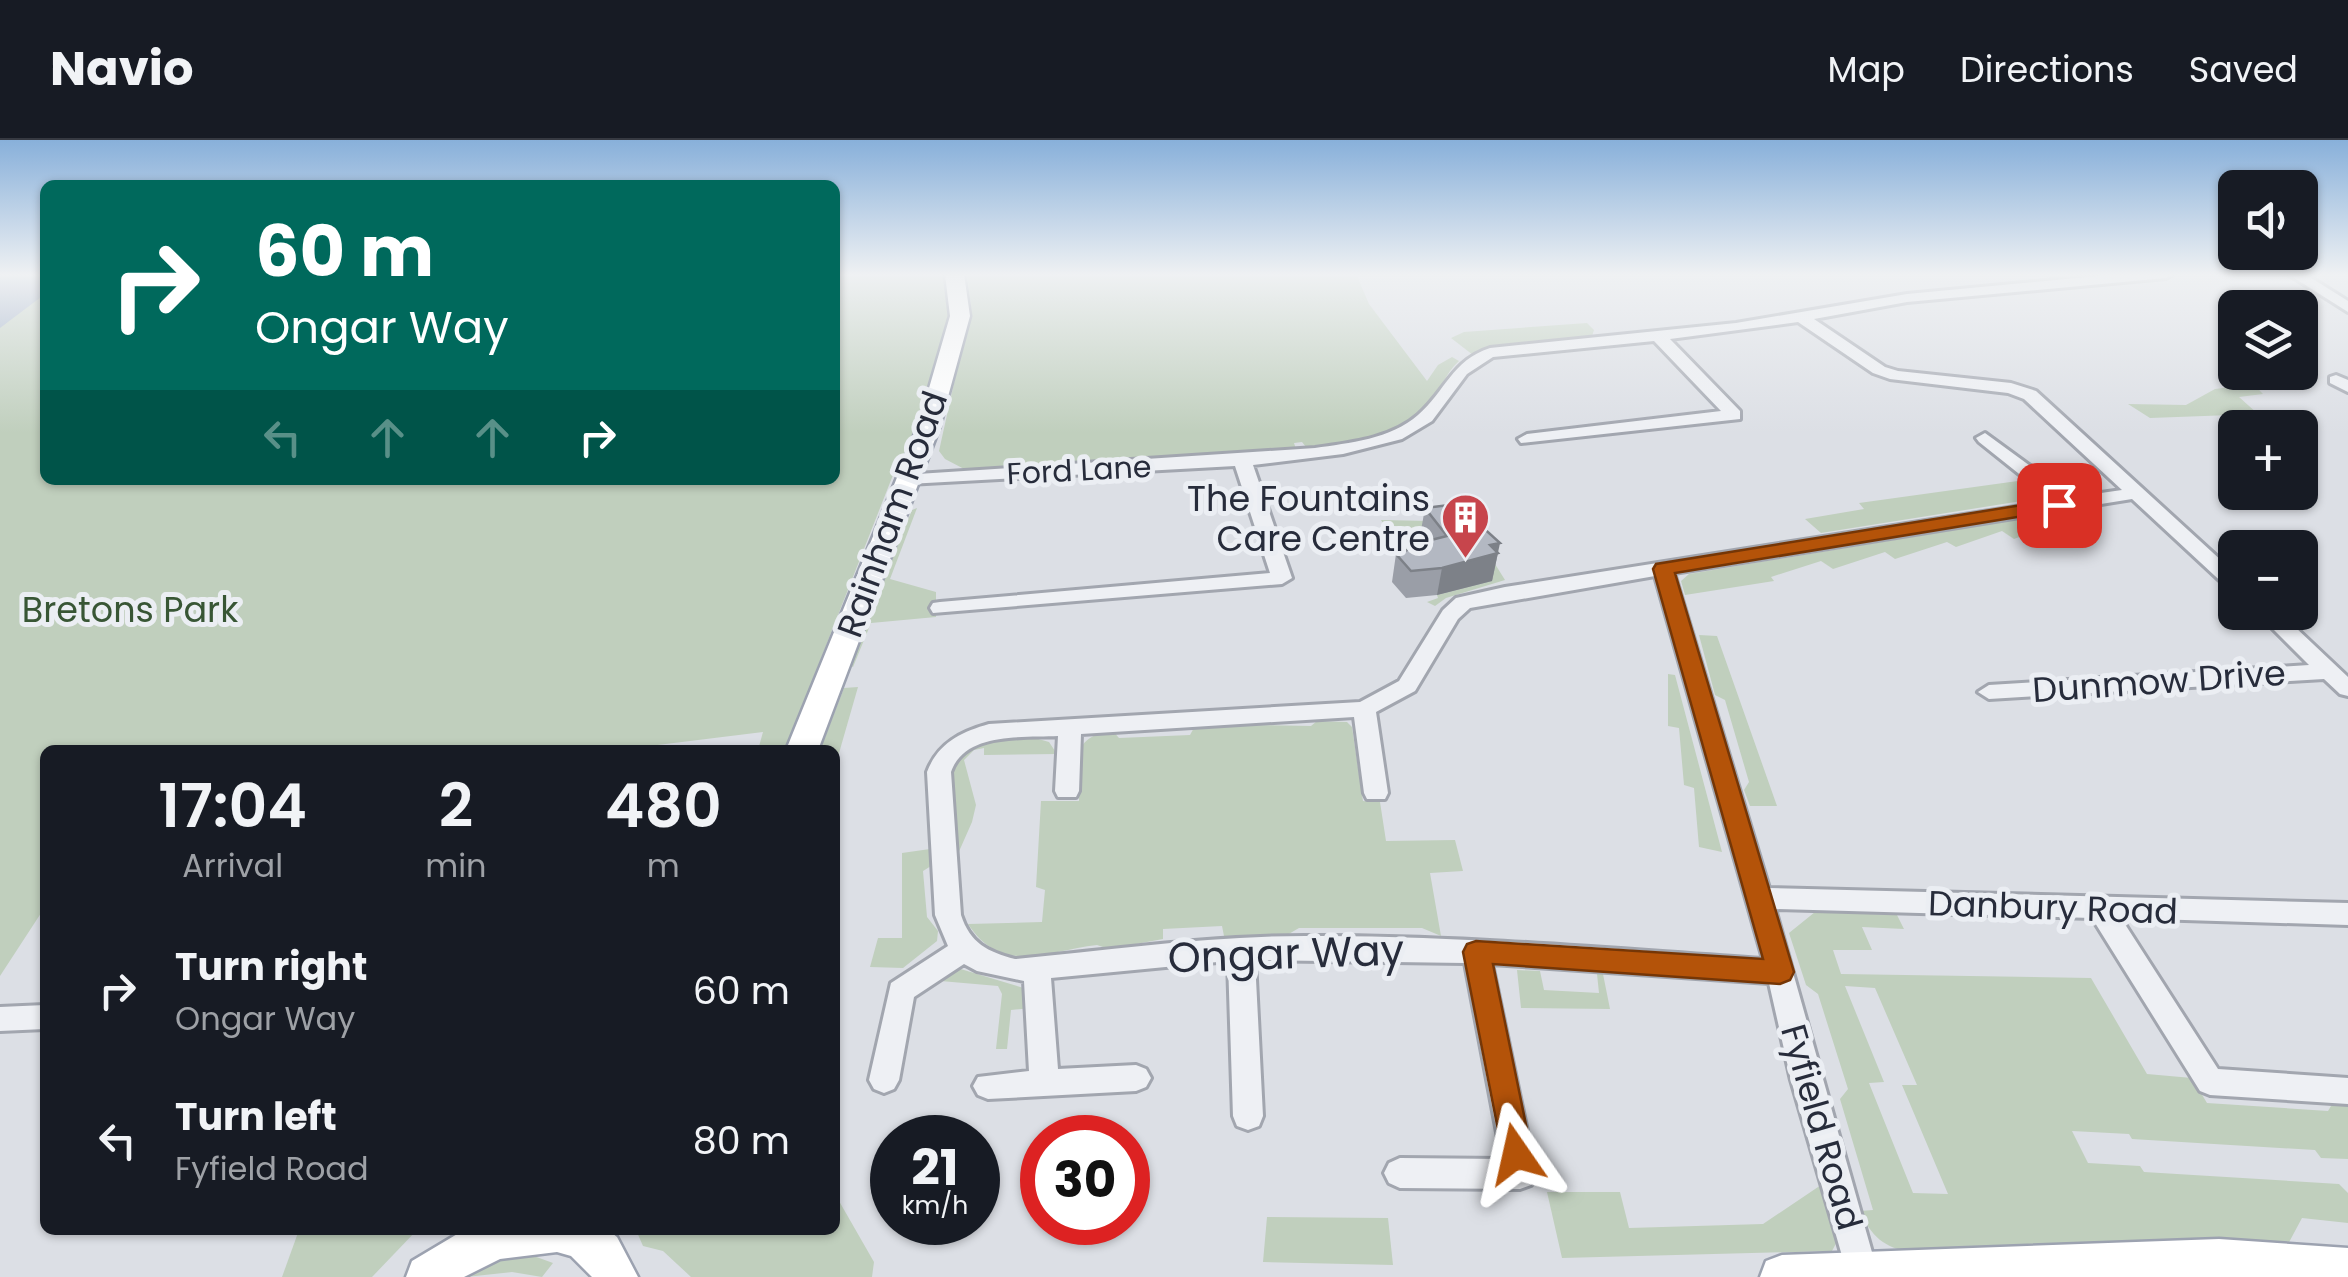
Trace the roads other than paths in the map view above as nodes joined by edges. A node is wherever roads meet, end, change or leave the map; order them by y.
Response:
1 (957, 327) edge
2 (1721, 327) edge
3 (1816, 327) edge
4 (1658, 336) junction
5 (1985, 438) dead end
6 (1527, 439) dead end
7 (1242, 460) junction
8 (908, 480) junction
9 (2135, 492) junction
10 (2068, 504) junction
11 (2218, 568) edge
12 (1663, 569) junction
13 (940, 608) dead end
14 (2285, 630) edge
15 (2329, 671) junction
16 (2348, 689) edge
17 (1989, 692) dead end
18 (1364, 709) junction
19 (1070, 728) junction
20 (804, 745) edge
21 (1067, 791) dead end
22 (1376, 793) dead end
23 (1758, 898) junction
24 (2100, 908) junction
25 (2348, 914) edge
26 (965, 949) junction
27 (1241, 949) junction
28 (1476, 952) junction
29 (1037, 970) junction
30 (1780, 972) junction
31 (40, 1017) edge
32 (0, 1019) edge
33 (1136, 1078) dead end
34 (884, 1080) dead end
35 (1044, 1081) junction
36 (988, 1086) dead end
37 (2348, 1091) edge
38 (1248, 1116) dead end
39 (1400, 1172) dead end
40 (516, 1235) edge
41 (573, 1235) edge
42 (449, 1255) edge
43 (612, 1256) edge
44 (2348, 1270) edge
45 (1864, 1273) junction
46 (1782, 1277) edge

1 - 8 main road, Rainham Road
2 - 4 street, Ford Lane
3 - 9 street
4 - 6 street
4 - 7 street, Ford Lane
5 - 10 street
7 - 8 street, Ford Lane
7 - 13 street
8 - 20 main road, Rainham Road
9 - 10 street
9 - 11 street
10 - 12 street
12 - 18 street
12 - 23 street, Fyfield Road
14 - 15 street
15 - 16 street
15 - 17 street, Dunmow Drive
18 - 19 street
18 - 22 street
19 - 21 street
19 - 26 street
23 - 24 street, Danbury Road
23 - 30 street, Fyfield Road
24 - 25 street, Danbury Road
24 - 37 street
26 - 29 street, Ongar Way
26 - 34 street
27 - 28 street, Ongar Way
27 - 29 street, Ongar Way
27 - 38 street
28 - 30 street, Ongar Way
28 - 39 street
29 - 35 street
30 - 45 street, Fyfield Road
31 - 32 street
33 - 35 street
35 - 36 street
40 - 42 main road
41 - 43 main road
44 - 45 main road
45 - 46 main road

